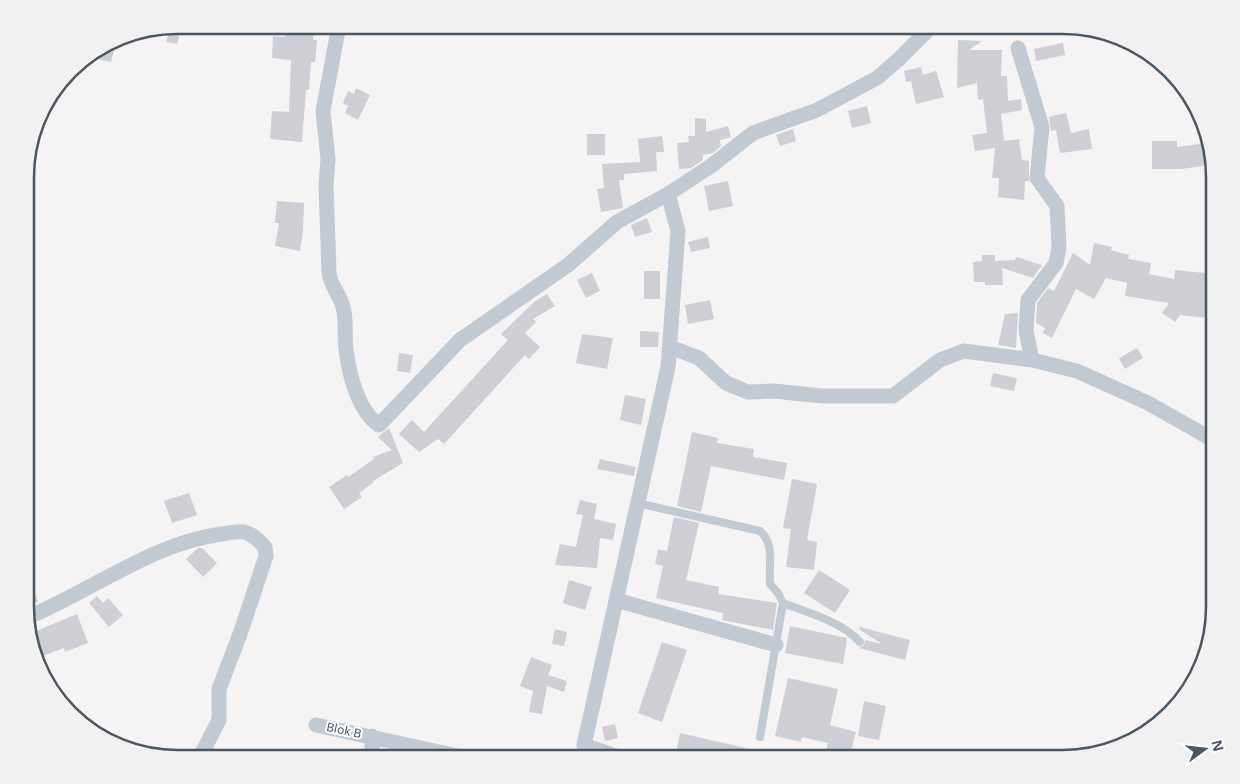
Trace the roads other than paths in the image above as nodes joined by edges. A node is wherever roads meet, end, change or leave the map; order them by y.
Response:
1 (337, 34) edge
2 (924, 34) edge
3 (1018, 48) dead end
4 (668, 194) junction
5 (670, 347) junction
6 (1032, 360) junction
7 (1206, 436) edge
8 (637, 503) junction
9 (616, 600) junction
10 (783, 603) junction
11 (34, 615) edge
12 (860, 642) dead end
13 (776, 645) junction
14 (316, 724) dead end
15 (372, 736) junction
16 (760, 737) dead end
17 (205, 750) edge
18 (372, 750) edge
19 (432, 750) edge
20 (584, 750) edge

1 - 4 street
2 - 4 street
3 - 6 street
4 - 5 street
5 - 6 street
5 - 8 street
6 - 7 street
8 - 9 street
8 - 10 lane
9 - 13 street
9 - 20 street
10 - 12 lane
10 - 13 lane
11 - 17 street
13 - 16 lane
14 - 15 street, Blok B
15 - 18 street
15 - 19 street, Blok B

